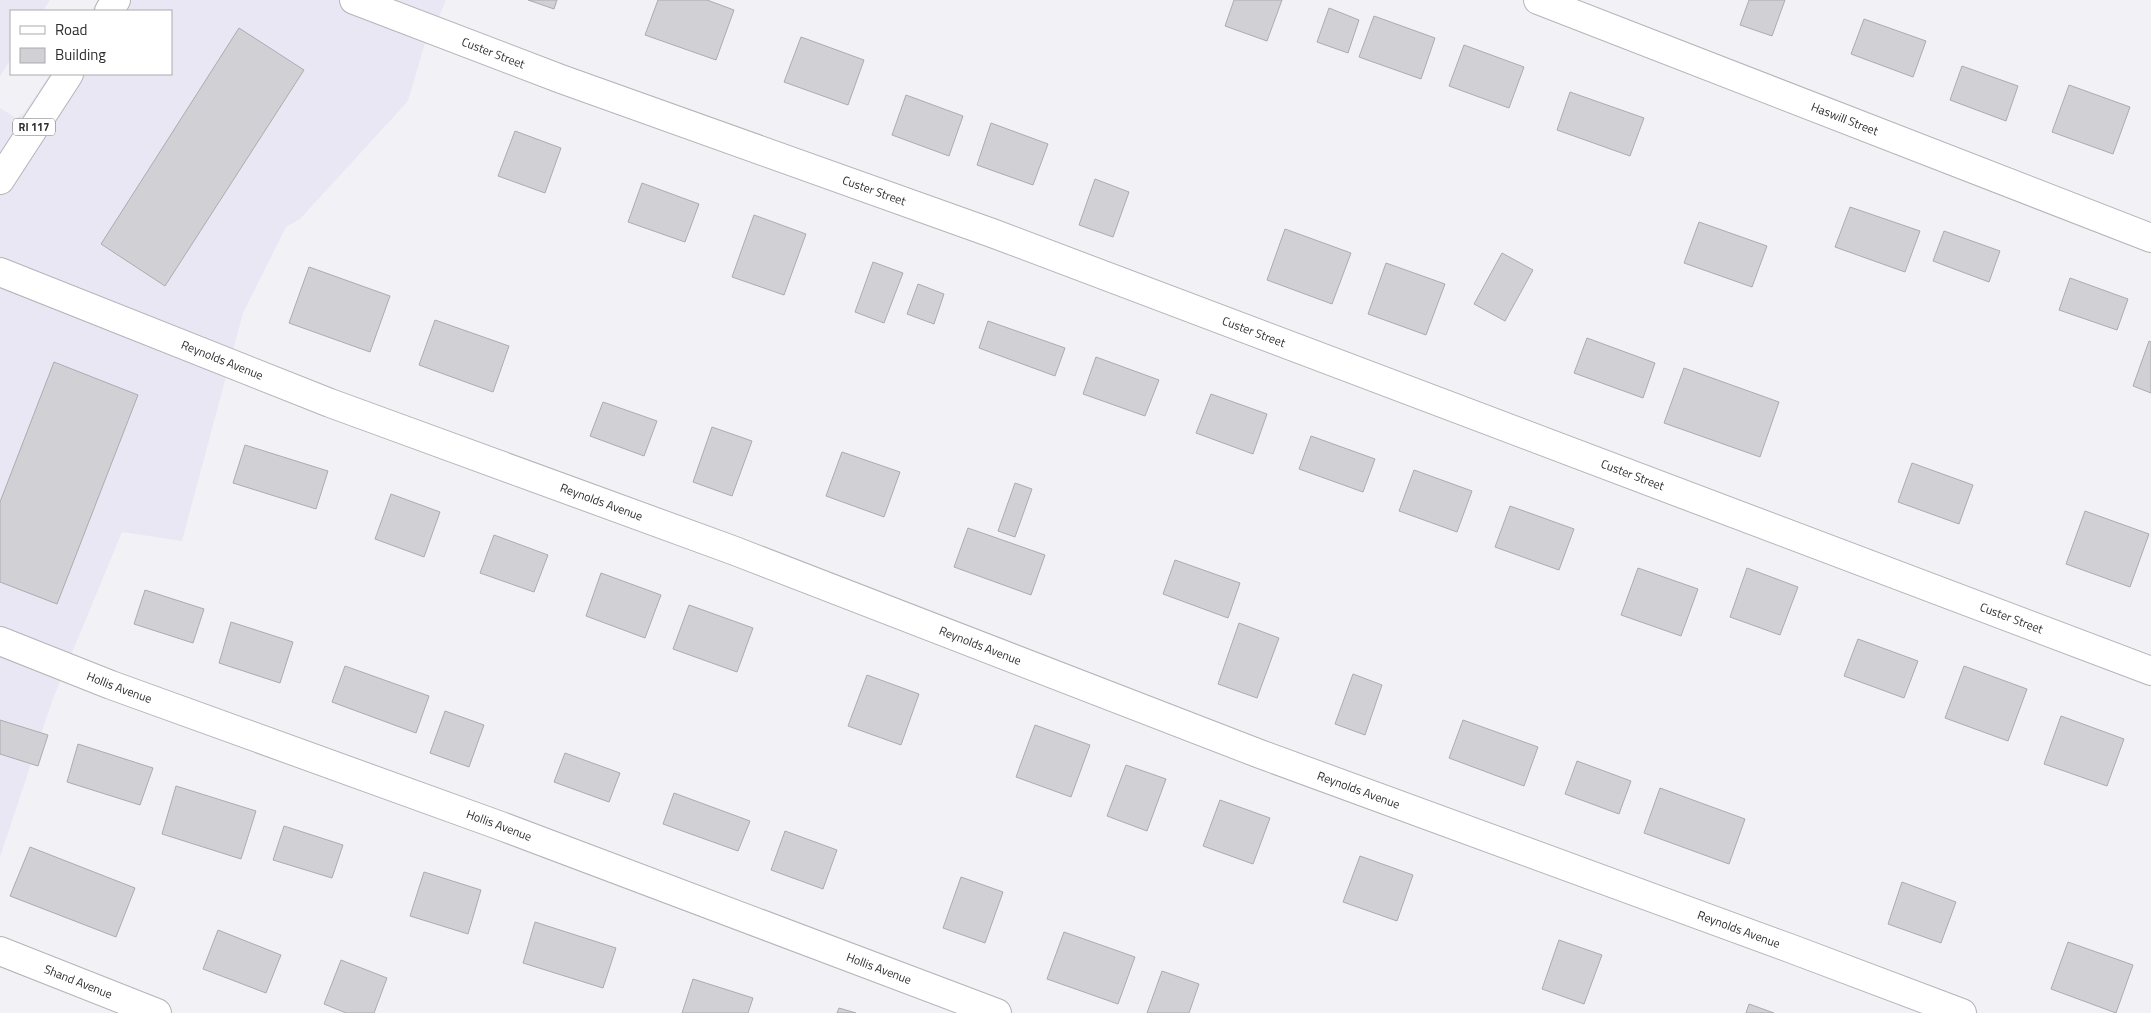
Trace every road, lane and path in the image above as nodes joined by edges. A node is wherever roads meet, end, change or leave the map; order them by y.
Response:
1 (354, 0) edge
2 (1538, 0) edge
3 (68, 75) edge
4 (0, 180) edge
5 (2151, 238) edge
6 (0, 272) edge
7 (0, 641) edge
8 (2151, 671) edge
9 (0, 951) edge
10 (157, 1013) edge
11 (997, 1013) edge
12 (1962, 1013) edge

1 - 8 street, Custer Street
2 - 5 street, Haswill Street
3 - 4 street, RI 117
6 - 12 street, Reynolds Avenue
7 - 11 street, Hollis Avenue
9 - 10 street, Shand Avenue

